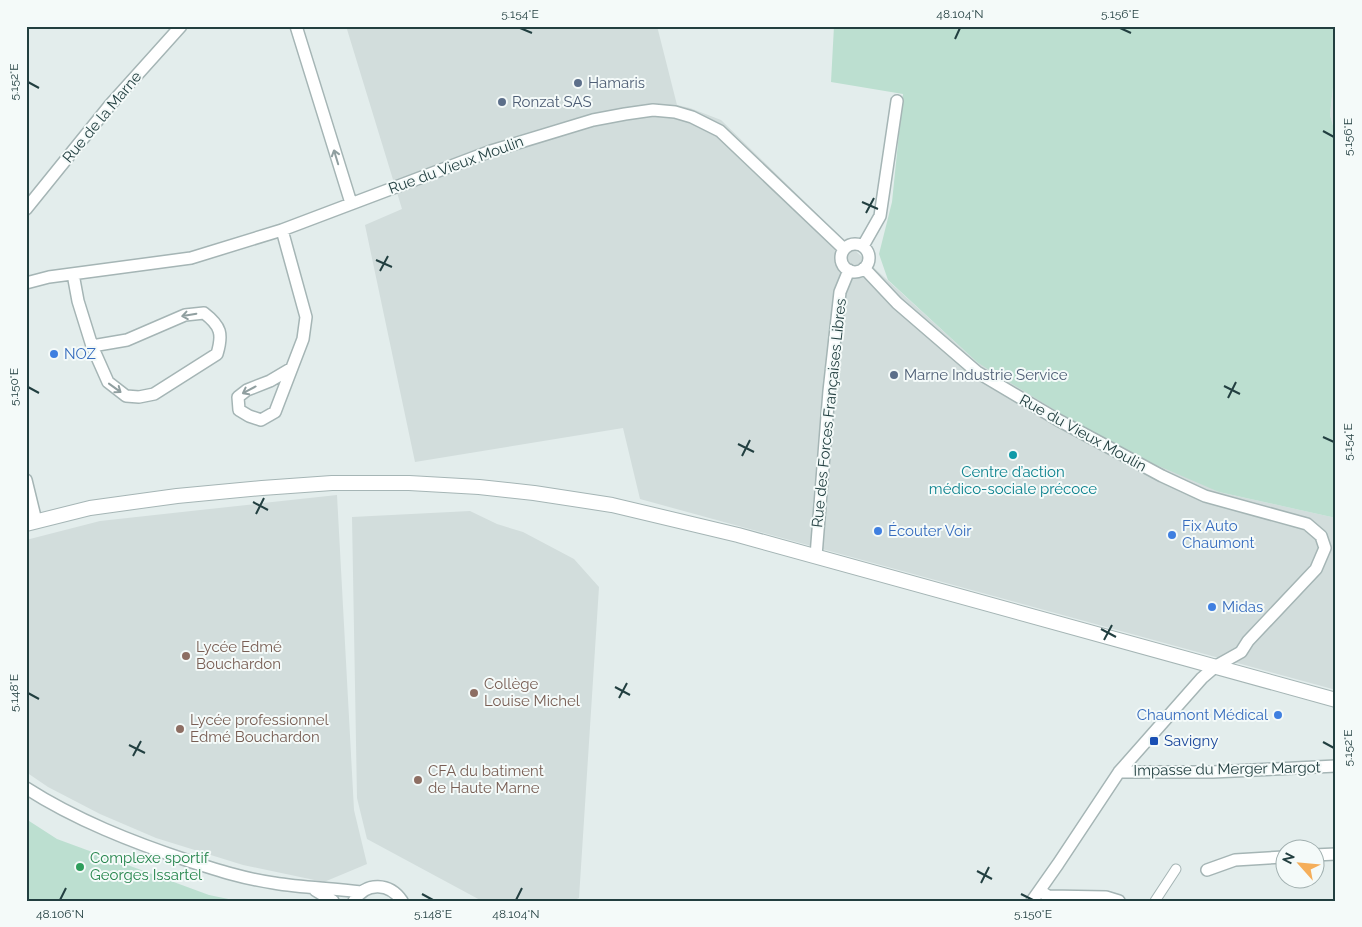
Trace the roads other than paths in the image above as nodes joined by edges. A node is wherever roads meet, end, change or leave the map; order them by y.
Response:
1 (181, 26) edge
2 (296, 26) edge
3 (897, 101) dead end
4 (351, 203) junction
5 (26, 209) edge
6 (282, 230) junction
7 (863, 246) junction
8 (844, 249) junction
9 (864, 268) junction
10 (849, 270) junction
11 (73, 274) junction
12 (26, 283) edge
13 (92, 346) junction
14 (292, 368) junction
15 (26, 480) edge
16 (31, 523) edge
17 (816, 556) junction
18 (1216, 666) junction
19 (1336, 700) edge
20 (1336, 766) edge
21 (1119, 772) junction
22 (26, 788) edge
23 (1274, 858) edge
24 (1176, 870) dead end
25 (1207, 870) dead end
26 (313, 889) junction
27 (1040, 891) junction
28 (358, 896) edge
29 (333, 901) edge
30 (402, 901) edge
31 (1032, 901) edge
32 (1119, 901) edge
33 (1155, 901) edge

1 - 5 street, Rue de la Marne
4 -> 2 street
3 - 7 street
4 - 6 street, Rue du Vieux Moulin
4 - 8 street, Rue du Vieux Moulin
6 - 11 street, Rue du Vieux Moulin
6 - 14 street
7 - 8 street
7 - 9 street
8 - 10 street
9 - 10 street
9 - 18 street, Rue du Vieux Moulin
10 - 17 street, Rue des Forces Françaises Libres
11 - 12 street, Rue du Vieux Moulin
11 - 13 street
13 -> 13 street
14 -> 14 street
15 - 16 street
16 - 17 street
17 - 18 street
18 - 19 street
18 - 21 street
20 - 21 street, Impasse du Merger Margot
21 - 27 street
22 - 26 street
23 - 25 street
24 - 33 street
26 - 28 street
26 - 29 street
27 - 31 street
27 - 32 street
28 - 30 street

